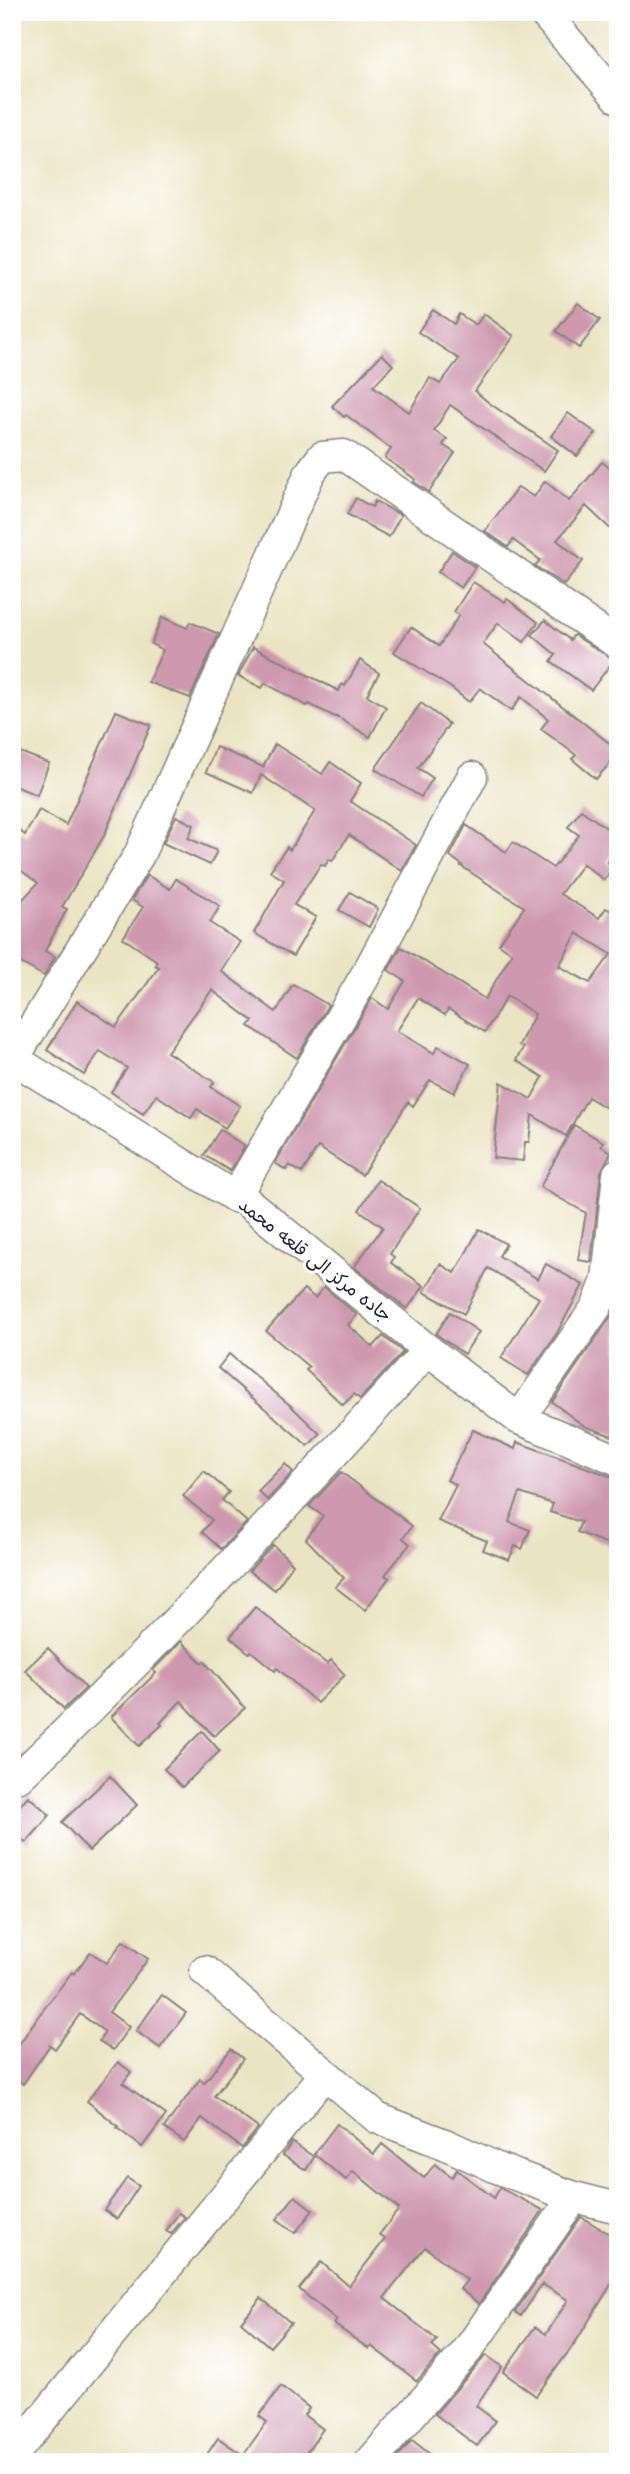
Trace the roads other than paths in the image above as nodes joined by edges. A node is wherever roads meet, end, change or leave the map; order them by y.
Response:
1 (543, 12) edge
2 (618, 98) edge
3 (618, 644) edge
4 (472, 777) dead end
5 (13, 1058) edge
6 (618, 1174) edge
7 (235, 1197) junction
8 (428, 1350) junction
9 (519, 1419) junction
10 (618, 1460) edge
11 (19, 1777) dead end
12 (205, 1971) dead end
13 (325, 2074) junction
14 (574, 2197) junction
15 (618, 2208) edge
16 (12, 2456) edge
17 (370, 2462) edge

1 - 2 street
3 - 5 street
4 - 7 street
5 - 7 street, جاده مرکز الی قلعه محمد
6 - 9 street
7 - 8 street, جاده مرکز الی قلعه محمد
8 - 9 street, جاده مرکز الی قلعه محمد
8 - 11 street
9 - 10 street, جاده مرکز الی قلعه محمد
12 - 13 street
13 - 14 street
13 - 16 street
14 - 15 street
14 - 17 street

